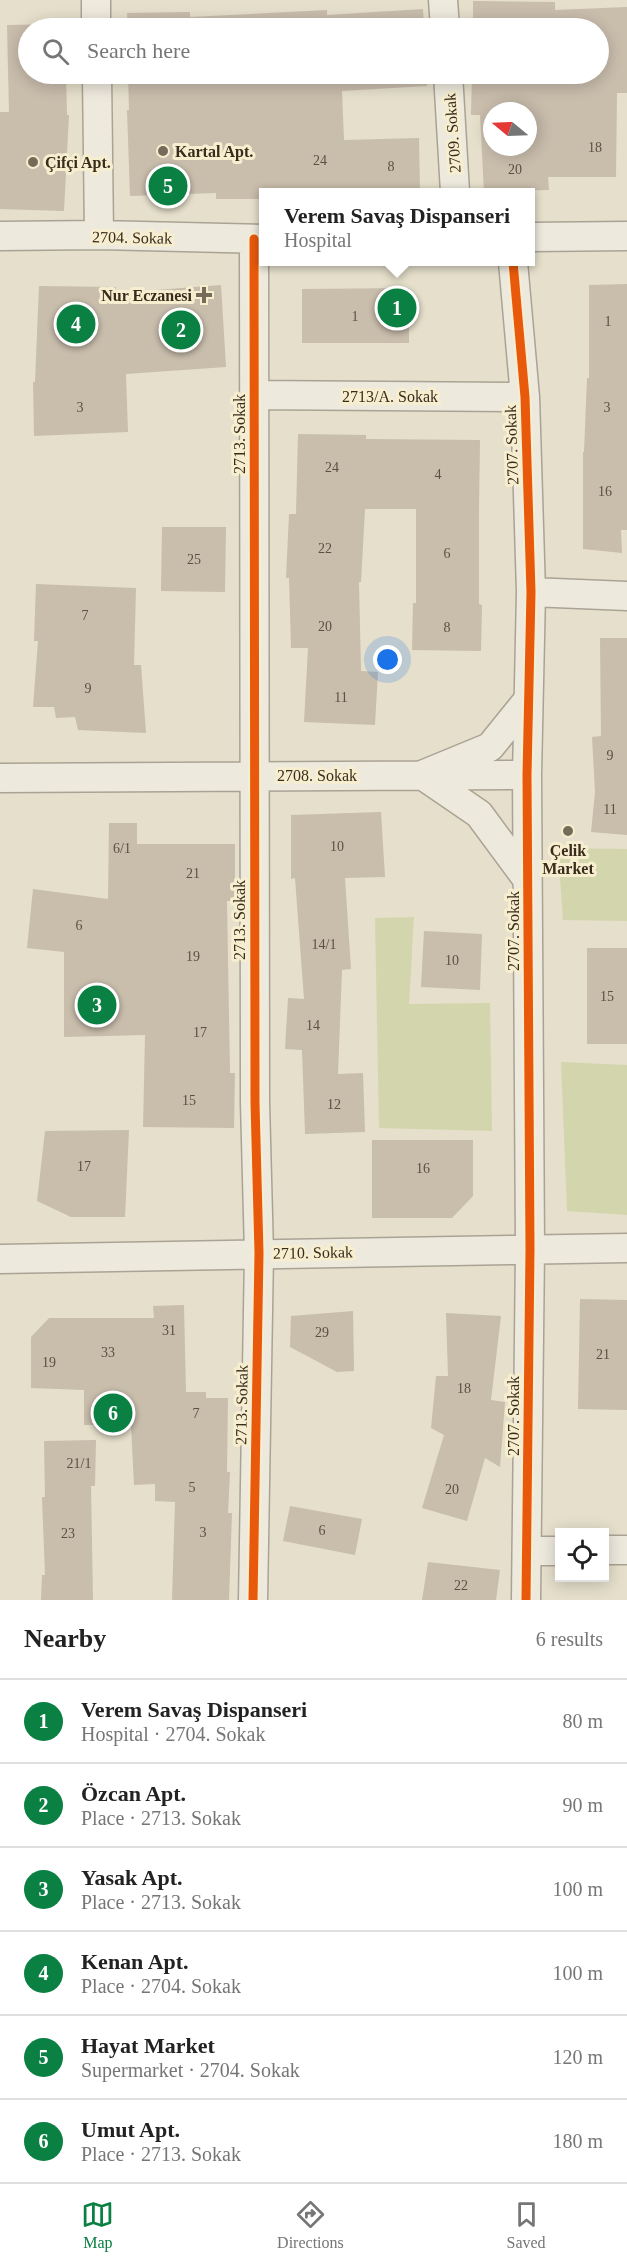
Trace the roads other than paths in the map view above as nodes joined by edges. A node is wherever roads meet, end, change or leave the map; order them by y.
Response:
1 (96, 0) edge
2 (443, 0) edge
3 (96, 18) edge
4 (444, 18) edge
5 (97, 84) edge
6 (449, 84) edge
7 (455, 188) edge
8 (0, 236) edge
9 (99, 236) junction
10 (627, 236) edge
11 (535, 237) edge
12 (259, 239) edge
13 (513, 266) edge
14 (254, 395) junction
15 (525, 397) junction
16 (531, 592) junction
17 (627, 596) edge
18 (528, 700) junction
19 (253, 775) junction
20 (422, 775) junction
21 (526, 775) junction
22 (0, 778) edge
23 (527, 879) junction
24 (627, 1248) edge
25 (530, 1249) junction
26 (259, 1253) junction
27 (0, 1259) edge
28 (609, 1550) edge
29 (627, 1550) edge
30 (527, 1551) junction
31 (555, 1551) edge
32 (253, 1600) edge
33 (526, 1600) edge

1 - 3 street
2 - 4 street
5 - 9 street
6 - 7 street, 2709. Sokak
8 - 9 street, 2704. Sokak
9 - 12 street, 2704. Sokak
10 - 11 street
12 - 14 street, 2713. Sokak
13 - 15 street, 2707. Sokak
14 - 15 street, 2713/A. Sokak
14 - 19 street, 2713. Sokak
15 - 16 street, 2707. Sokak
16 - 17 street
16 - 18 street, 2707. Sokak
18 - 20 street
18 - 21 street, 2707. Sokak
19 - 20 street, 2708. Sokak
19 - 22 street, 2708. Sokak
19 - 26 street, 2713. Sokak
20 - 21 street, 2708. Sokak
20 - 23 street
21 - 23 street, 2707. Sokak
23 - 25 street, 2707. Sokak
24 - 25 street, 2710. Sokak
25 - 26 street, 2710. Sokak
25 - 30 street, 2707. Sokak
26 - 27 street, 2710. Sokak
26 - 32 street, 2713. Sokak
28 - 29 street
30 - 31 street
30 - 33 street, 2707. Sokak

